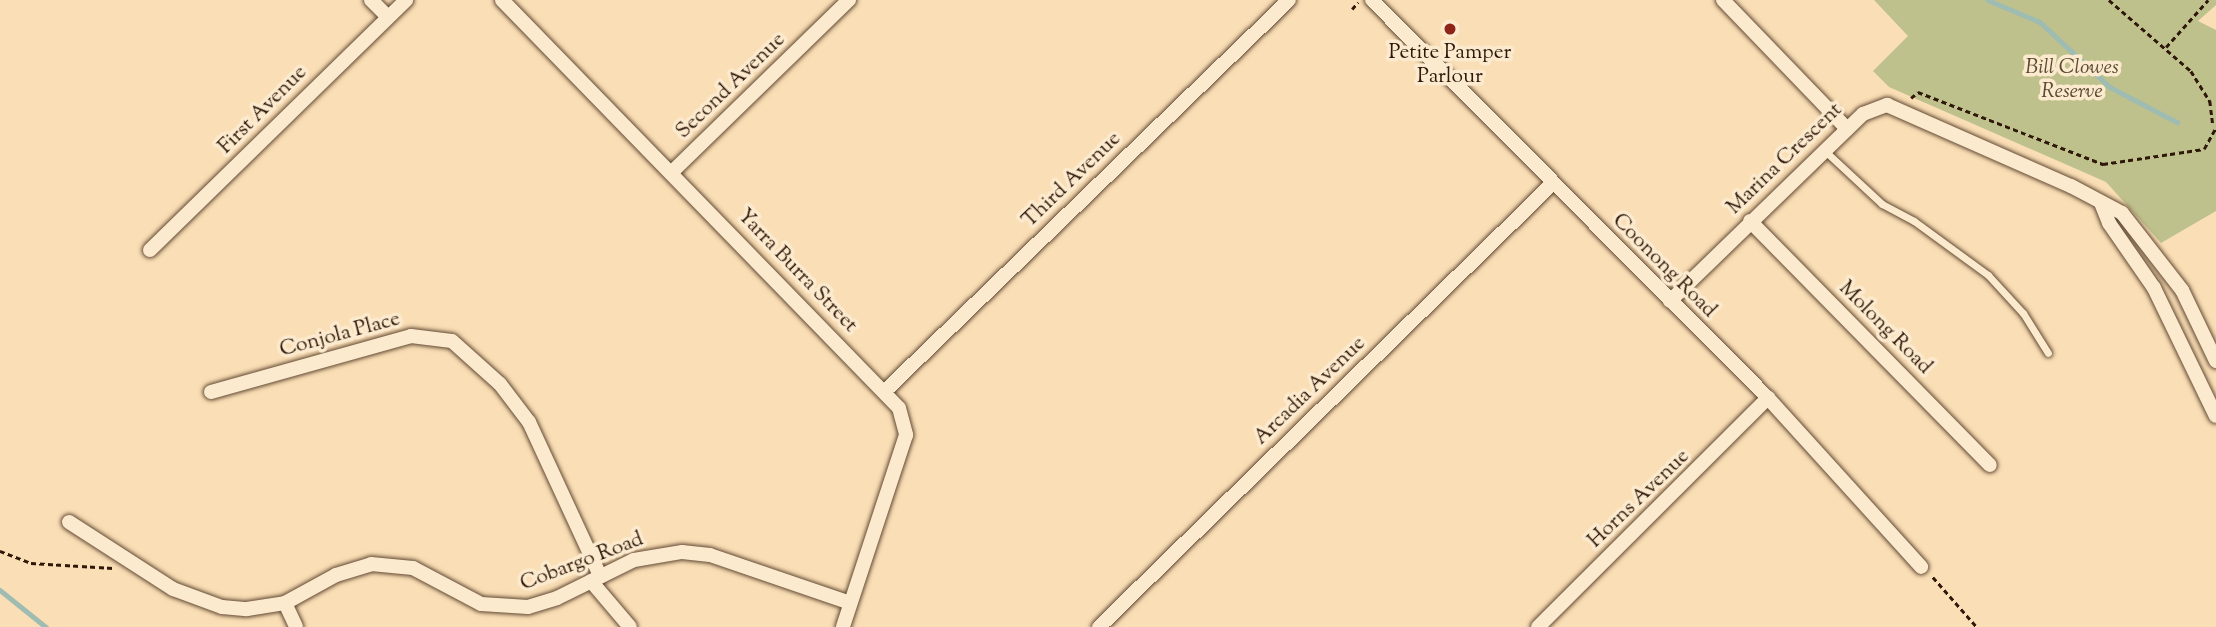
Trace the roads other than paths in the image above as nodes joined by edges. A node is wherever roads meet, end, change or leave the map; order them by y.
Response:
1 (371, 0) edge
2 (406, 0) edge
3 (502, 0) edge
4 (849, 0) edge
5 (1289, 0) edge
6 (1372, 0) edge
7 (1723, 0) edge
8 (387, 16) junction
9 (1847, 129) junction
10 (1825, 151) junction
11 (672, 172) junction
12 (1551, 185) junction
13 (2101, 203) junction
14 (1750, 221) junction
15 (150, 250) dead end
16 (1670, 301) junction
17 (2048, 353) dead end
18 (2216, 361) edge
19 (885, 391) junction
20 (211, 392) dead end
21 (1768, 398) junction
22 (2216, 416) edge
23 (1990, 465) dead end
24 (69, 522) dead end
25 (1921, 566) road end
26 (595, 579) junction
27 (285, 603) junction
28 (850, 603) junction
29 (296, 627) edge
30 (630, 627) edge
31 (843, 627) edge
32 (1099, 627) edge
33 (1538, 627) edge

1 - 8 street
2 - 8 street, First Avenue
3 - 11 street, Yarra Burra Street
4 - 11 street, Second Avenue
5 - 19 street, Third Avenue
6 - 12 street, Coonong Road
7 - 9 street
8 - 15 street, First Avenue
9 - 10 street, Marina Crescent
9 - 13 street, Marina Crescent
10 - 14 street, Marina Crescent
10 - 17 lane
11 - 19 street, Yarra Burra Street
12 - 16 street, Coonong Road
12 - 32 street, Arcadia Avenue
13 - 18 street, Marina Crescent
13 - 22 street
14 - 16 street, Marina Crescent
14 - 23 street, Molong Road
16 - 21 street, Coonong Road
19 - 28 street, Yarra Burra Street
20 - 26 street, Conjola Place
21 - 25 street, Coonong Road
21 - 33 street, Horns Avenue
24 - 27 street, Cobargo Road
26 - 27 street, Cobargo Road
26 - 28 street, Cobargo Road
26 - 30 street, Conjola Place
27 - 29 street
28 - 31 street, Yarra Burra Street

